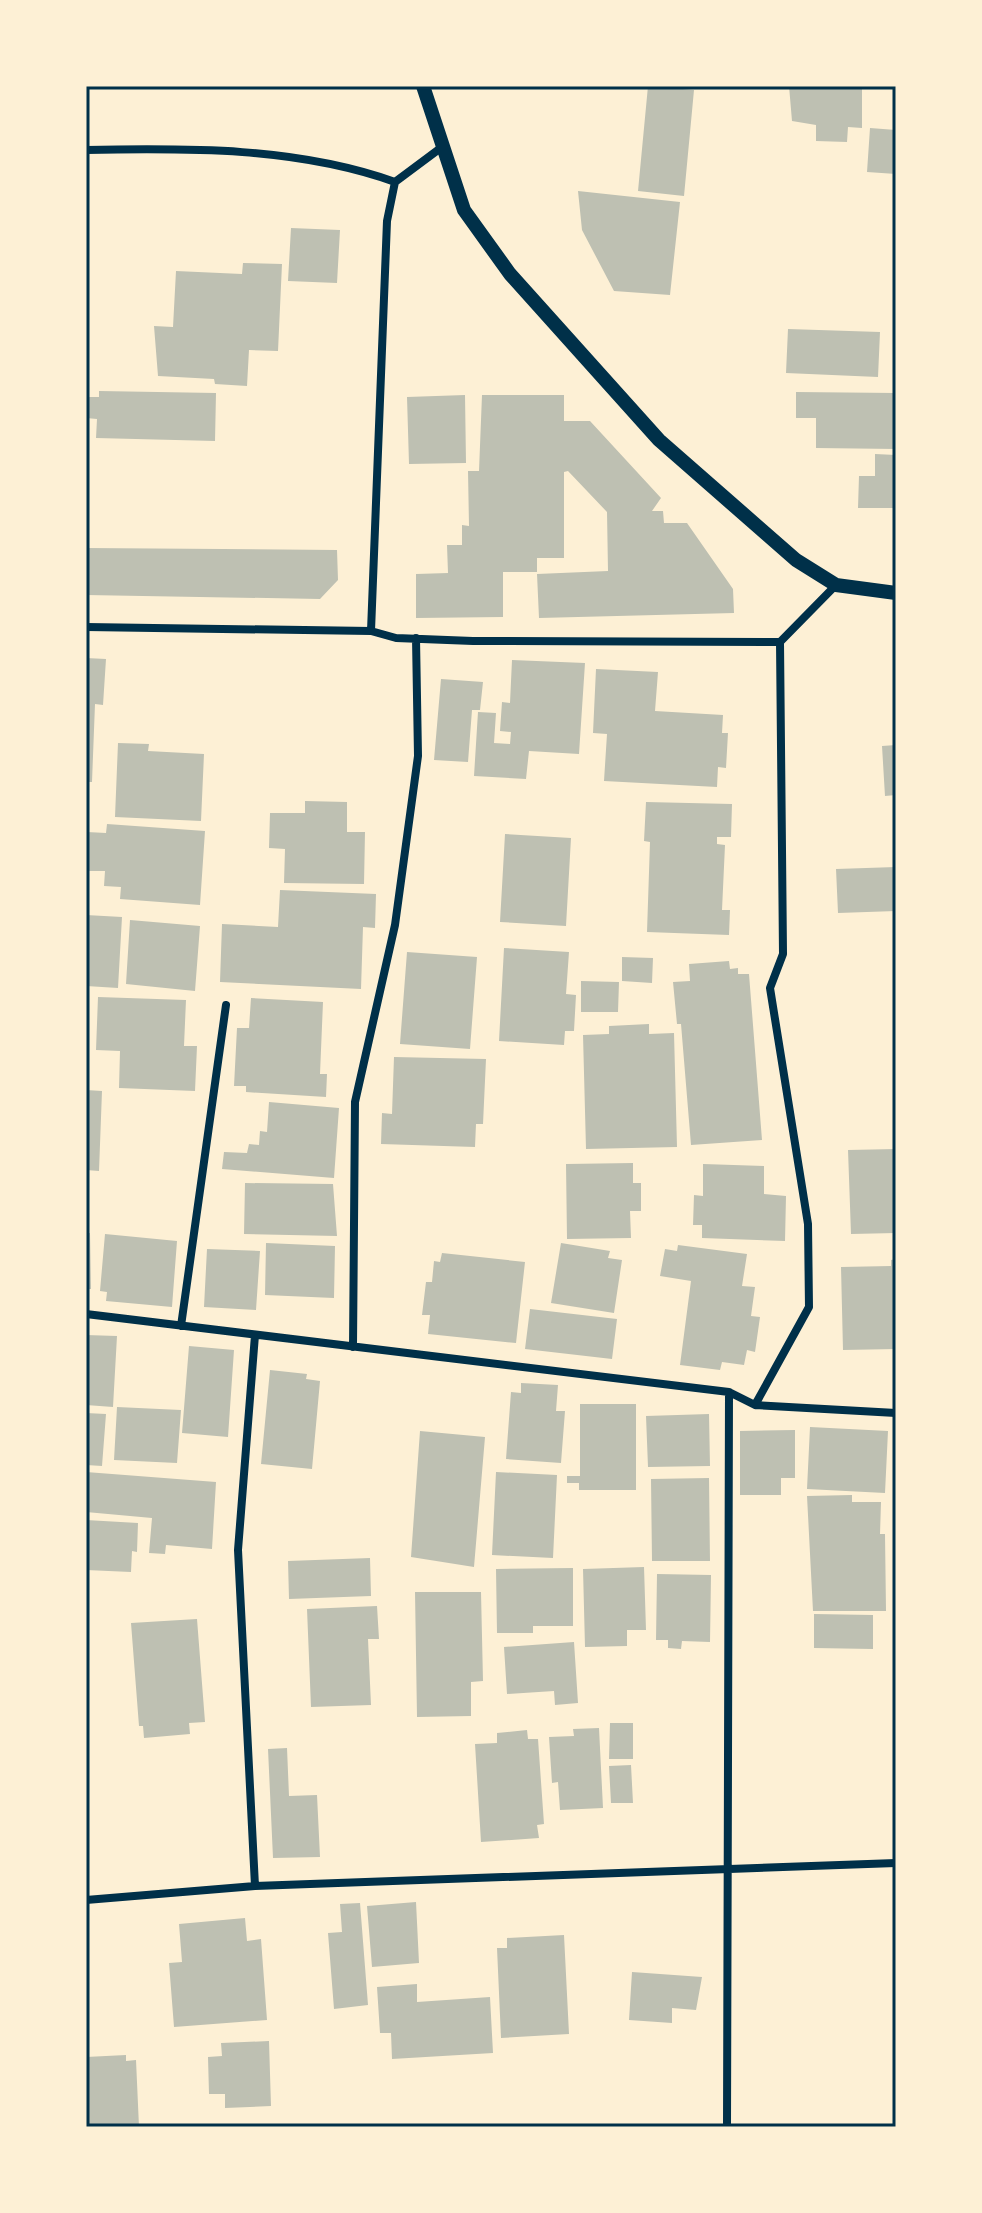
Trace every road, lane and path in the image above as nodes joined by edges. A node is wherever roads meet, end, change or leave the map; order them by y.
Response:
1 (423, 86) edge
2 (442, 147) junction
3 (86, 150) edge
4 (395, 182) junction
5 (836, 585) junction
6 (896, 593) edge
7 (86, 627) edge
8 (371, 631) junction
9 (416, 638) junction
10 (780, 642) junction
11 (226, 1005) dead end
12 (86, 1314) edge
13 (181, 1326) junction
14 (255, 1335) junction
15 (353, 1347) junction
16 (729, 1392) junction
17 (755, 1405) junction
18 (896, 1413) edge
19 (896, 1863) edge
20 (727, 1868) junction
21 (255, 1886) junction
22 (86, 1900) edge
23 (727, 2127) edge

1 - 2 street
2 - 4 street
2 - 5 street
3 - 4 street
4 - 8 street
5 - 6 street
5 - 10 street
7 - 8 street
8 - 9 street
9 - 10 street
9 - 15 street
10 - 17 street
11 - 13 street
12 - 13 street
13 - 14 street
14 - 15 street
14 - 21 street
15 - 16 street
16 - 17 street
16 - 20 street
17 - 18 street
19 - 20 street
20 - 21 street
20 - 23 street
21 - 22 street

